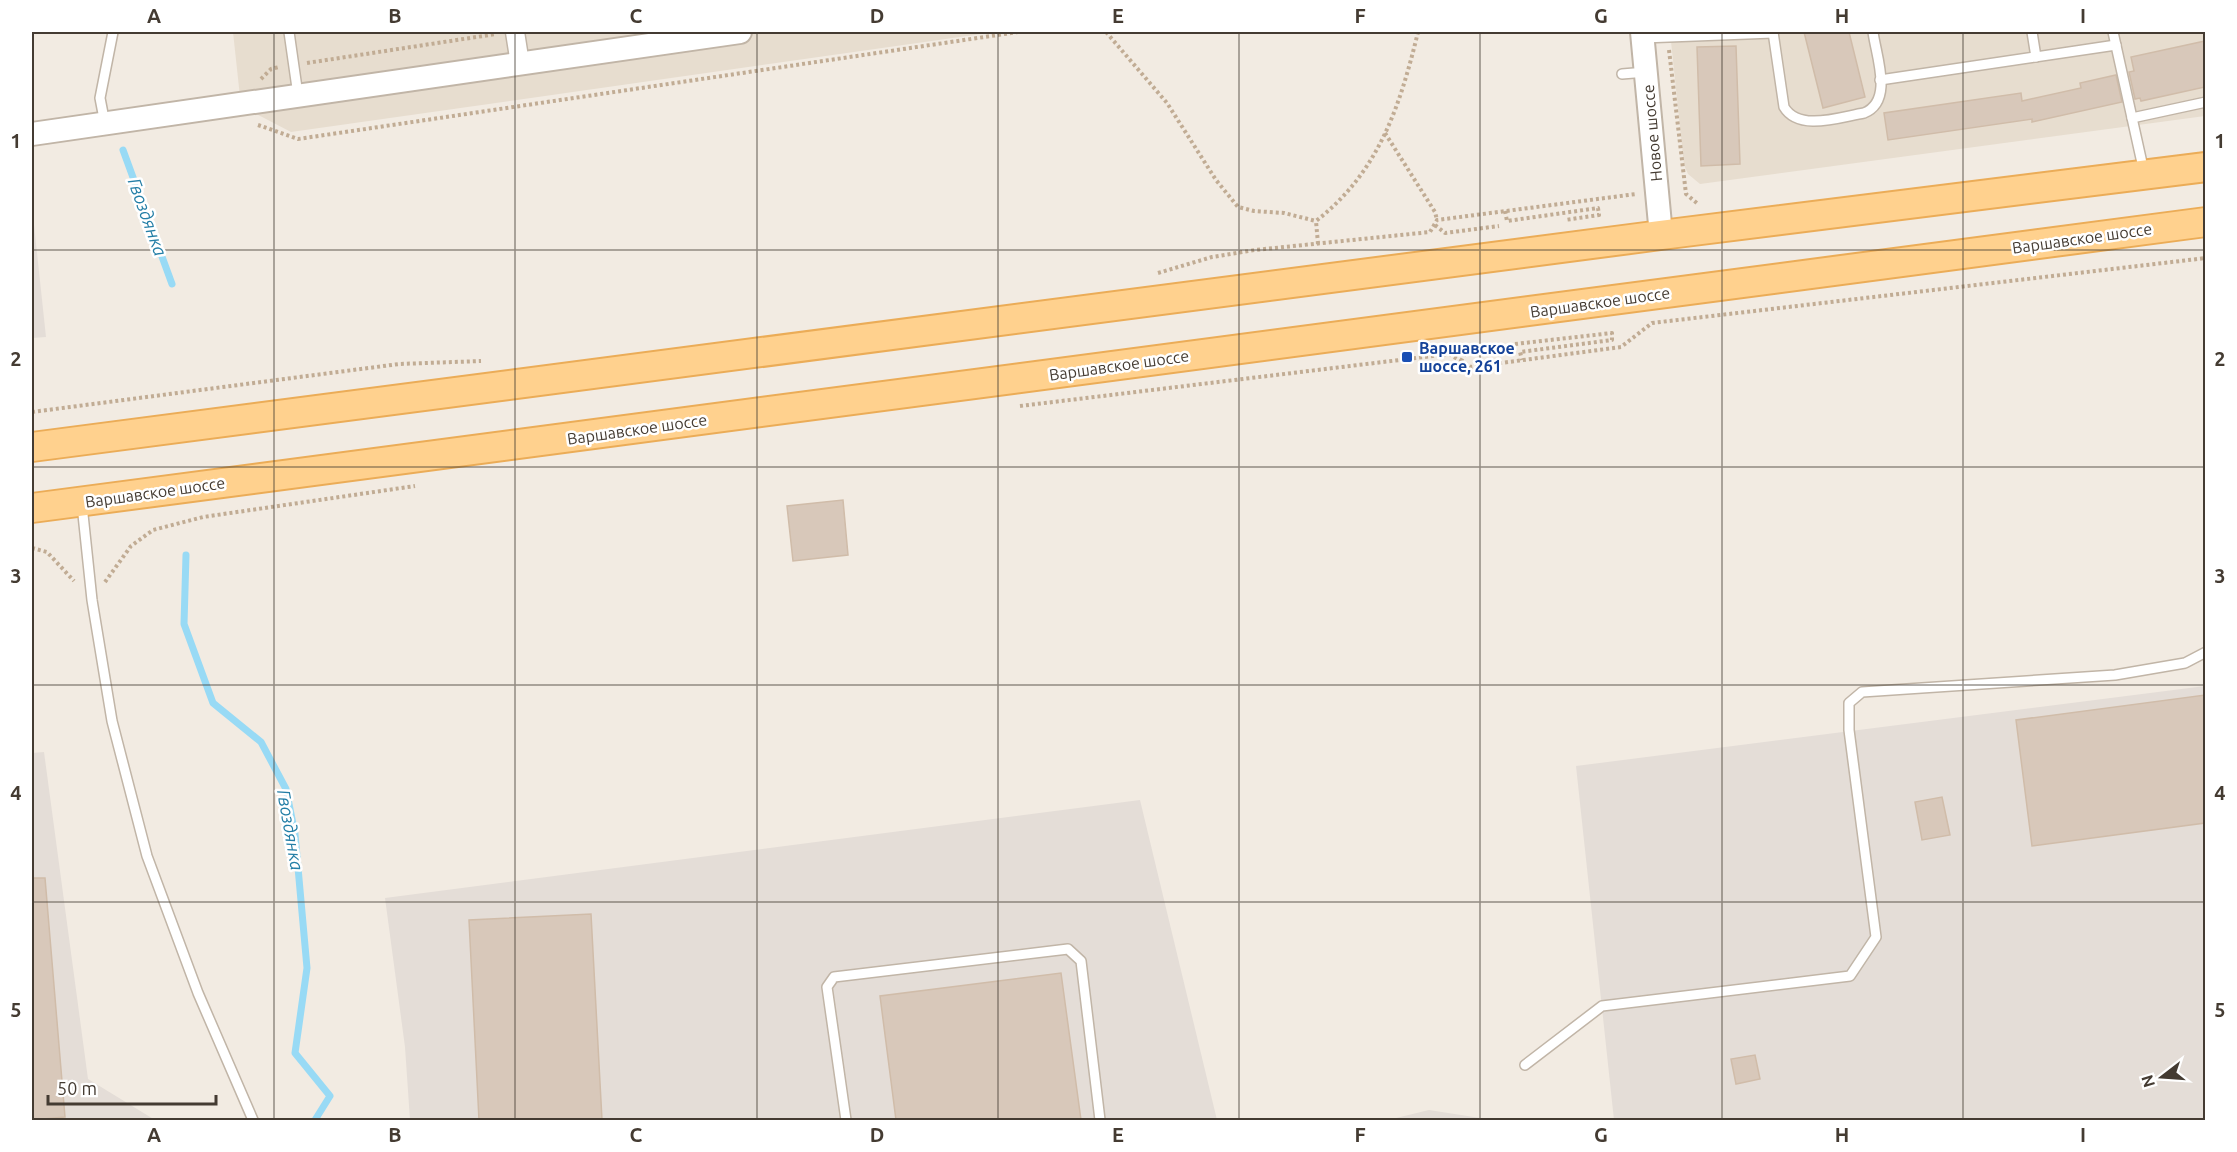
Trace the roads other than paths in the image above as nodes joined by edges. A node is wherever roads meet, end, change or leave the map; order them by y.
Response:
1 (113, 32) edge
2 (288, 32) edge
3 (515, 32) edge
4 (740, 32) edge
5 (1773, 32) edge
6 (1873, 32) edge
7 (2032, 32) edge
8 (2113, 32) edge
9 (1643, 34) edge
10 (2116, 45) junction
11 (2036, 57) junction
12 (520, 64) junction
13 (1646, 72) junction
14 (1622, 74) dead end
15 (1880, 80) junction
16 (298, 98) junction
17 (2205, 102) edge
18 (2132, 118) junction
19 (105, 124) junction
20 (32, 134) edge
21 (2205, 167) edge
22 (2145, 175) junction
23 (2205, 222) edge
24 (1661, 235) junction
25 (32, 447) edge
26 (82, 502) junction
27 (32, 508) edge
28 (2205, 652) edge
29 (1525, 1065) dead end
30 (253, 1120) edge
31 (846, 1120) edge
32 (1100, 1120) edge

1 - 19 lane
2 - 16 lane
3 - 12 street
4 - 12 street
5 - 9 lane
5 - 15 lane
6 - 15 lane
7 - 11 lane
8 - 10 lane
9 - 13 street, Новое шоссе
10 - 11 lane
10 - 18 lane
11 - 15 lane
12 - 16 street
13 - 14 lane
13 - 24 street, Новое шоссе
16 - 19 street
17 - 18 lane
18 - 22 lane
19 - 20 street
21 - 22 main road
22 - 24 main road
23 - 26 main road, Варшавское шоссе
24 - 25 main road
26 - 27 main road, Варшавское шоссе
26 - 30 lane
28 - 29 lane
31 - 32 lane

